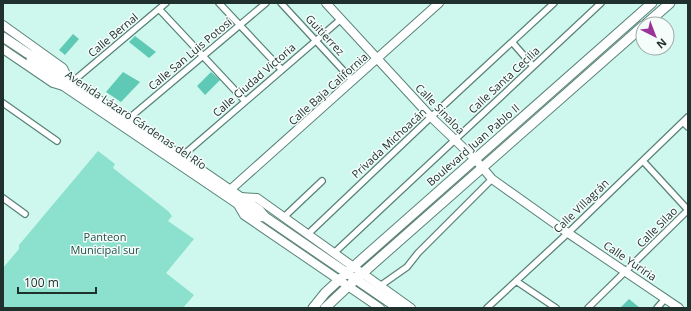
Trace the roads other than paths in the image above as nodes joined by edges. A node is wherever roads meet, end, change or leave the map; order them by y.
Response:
1 (166, 3) edge
2 (219, 3) edge
3 (266, 3) edge
4 (281, 3) edge
5 (326, 3) edge
6 (439, 3) edge
7 (554, 3) edge
8 (601, 3) edge
9 (652, 3) edge
10 (670, 3) edge
11 (159, 9) junction
12 (655, 16) edge
13 (341, 19) junction
14 (3, 25) edge
15 (240, 25) junction
16 (635, 33) edge
17 (3, 37) edge
18 (316, 40) junction
19 (512, 42) junction
20 (3, 49) edge
21 (203, 56) junction
22 (378, 58) junction
23 (533, 66) junction
24 (282, 70) junction
25 (353, 81) junction
26 (68, 83) junction
27 (245, 101) junction
28 (3, 103) edge
29 (431, 117) junction
30 (688, 117) edge
31 (127, 120) junction
32 (683, 122) junction
33 (688, 127) edge
34 (454, 140) junction
35 (57, 142) dead end
36 (181, 157) junction
37 (475, 159) junction
38 (643, 161) junction
39 (482, 168) junction
40 (492, 179) junction
41 (322, 182) dead end
42 (230, 190) junction
43 (3, 198) edge
44 (238, 200) junction
45 (688, 210) edge
46 (25, 214) dead end
47 (284, 216) junction
48 (568, 233) junction
49 (308, 234) junction
50 (334, 253) junction
51 (350, 270) junction
52 (627, 272) junction
53 (359, 276) junction
54 (338, 280) junction
55 (516, 281) junction
56 (348, 286) junction
57 (380, 286) junction
58 (665, 299) junction
59 (313, 308) edge
60 (325, 308) edge
61 (380, 308) edge
62 (398, 308) edge
63 (411, 308) edge
64 (487, 308) edge
65 (556, 308) edge
66 (588, 308) edge
67 (657, 308) edge
68 (679, 308) edge

1 - 11 street, Calle Bernal
2 - 15 street
3 - 15 street, Calle San Luis Potosí
4 - 18 street, Guitierrez
5 - 13 street, Calle Sinaloa
6 - 22 street, Calle Baja California
7 - 19 street, Privada Michoacán
8 - 23 street, Calle Santa Cecilia
9 - 37 main road, Boulevard Juan Pablo II
10 - 12 main road
11 - 21 street
11 - 26 street, Calle Bernal
13 - 18 street, Calle Ciudad Victoria
13 - 22 street, Calle Sinaloa
14 - 26 street
15 - 21 street, Calle San Luis Potosí
15 - 24 street
16 - 39 main road, Boulevard Juan Pablo II
17 - 26 main road, Avenida Lázaro Cárdenas del Río
18 - 24 street, Calle Ciudad Victoria
18 - 25 street, Guitierrez
19 - 23 street
19 - 29 street, Privada Michoacán
20 - 26 street
21 - 27 street
21 - 31 street, Calle San Luis Potosí
22 - 25 street, Calle Baja California
22 - 29 street, Calle Sinaloa
23 - 34 street, Calle Santa Cecilia
24 - 27 street, Calle Ciudad Victoria
25 - 42 street, Calle Baja California
26 - 31 main road, Avenida Lázaro Cárdenas del Río
26 - 44 main road, Avenida Lázaro Cárdenas del Río
27 - 36 street, Calle Ciudad Victoria
28 - 35 street
29 - 34 street, Calle Sinaloa
29 - 49 street, Privada Michoacán
30 - 32 street, Calle Villagrán
31 - 36 main road, Avenida Lázaro Cárdenas del Río
32 - 33 street
32 - 38 street, Calle Villagrán
34 - 37 street, Calle Sinaloa
34 - 50 street, Calle Santa Cecilia
36 - 42 main road, Avenida Lázaro Cárdenas del Río
37 - 39 street, Calle Sinaloa
37 - 51 main road, Boulevard Juan Pablo II
38 - 45 street
38 - 48 street, Calle Villagrán
39 - 40 street, Calle Sinaloa
39 - 53 main road, Boulevard Juan Pablo II
40 - 48 street, Calle Sinaloa
40 - 57 street
41 - 47 street
42 - 44 main road, Avenida Lázaro Cárdenas del Río
43 - 46 street
44 - 47 street, Avenida Lázaro Cárdenas del Río
44 - 51 main road, Avenida Lázaro Cárdenas del Río
44 - 54 street, Avenida Lázaro Cárdenas del Río
45 - 52 street, Calle Silao
47 - 49 street, Avenida Lázaro Cárdenas del Río
48 - 52 street, Calle Yuriria
48 - 55 street, Calle Villagrán
49 - 50 street, Avenida Lázaro Cárdenas del Río
50 - 51 street, Avenida Lázaro Cárdenas del Río
51 - 53 main road, Avenida Lázaro Cárdenas del Río
51 - 54 main road, Boulevard Juan Pablo II
52 - 58 street, Calle Yuriria
52 - 66 street, Calle Silao
53 - 56 main road, Boulevard Juan Pablo II
53 - 57 street, Avenida Lázaro Cárdenas del Río
53 - 62 main road, Avenida Lázaro Cárdenas del Río
54 - 56 street, Avenida Lázaro Cárdenas del Río
54 - 59 main road, Boulevard Juan Pablo II
55 - 64 street, Calle Villagrán
55 - 65 street
56 - 60 main road, Boulevard Juan Pablo II
56 - 61 street, Avenida Lázaro Cárdenas del Río
57 - 63 street, Avenida Lázaro Cárdenas del Río
58 - 67 street
58 - 68 street, Calle Yuriria

